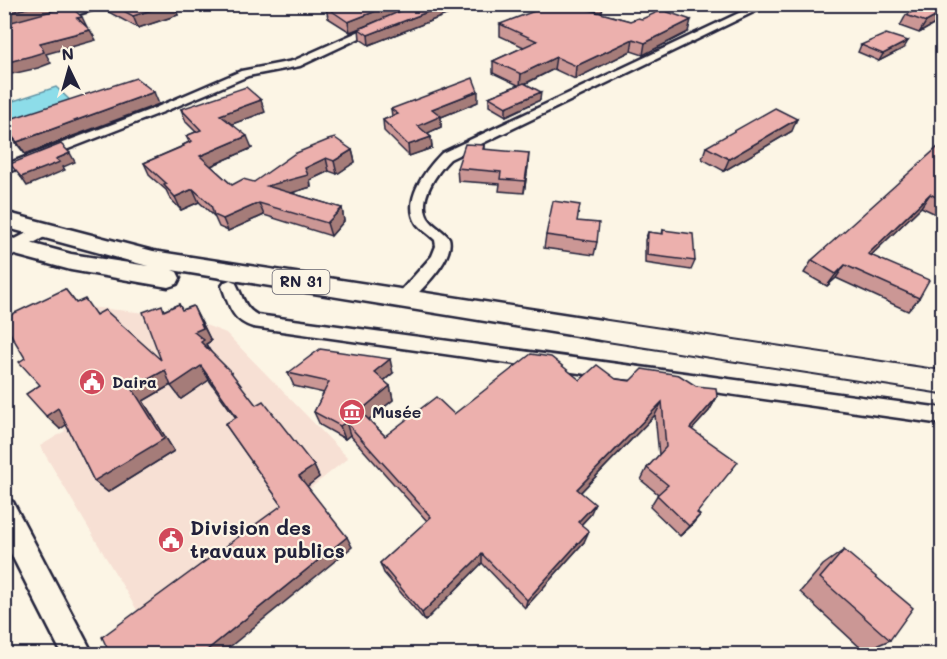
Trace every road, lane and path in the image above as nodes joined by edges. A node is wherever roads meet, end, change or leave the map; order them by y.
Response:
1 (107, 4) edge
2 (766, 4) edge
3 (47, 21) edge
4 (391, 21) edge
5 (4, 170) edge
6 (4, 219) edge
7 (44, 230) junction
8 (8, 248) edge
9 (230, 286) junction
10 (404, 298) junction
11 (602, 330) junction
12 (942, 382) edge
13 (942, 416) edge
14 (4, 512) edge
15 (78, 654) edge

1 - 3 street
2 - 10 street
4 - 5 street
6 - 7 highway, RN 31
7 - 8 street
7 - 10 highway, RN 31
8 - 9 highway, RN 31
9 - 11 highway, RN 31
9 - 13 street
10 - 11 highway, RN 31
11 - 12 main road, RN 31
14 - 15 street

